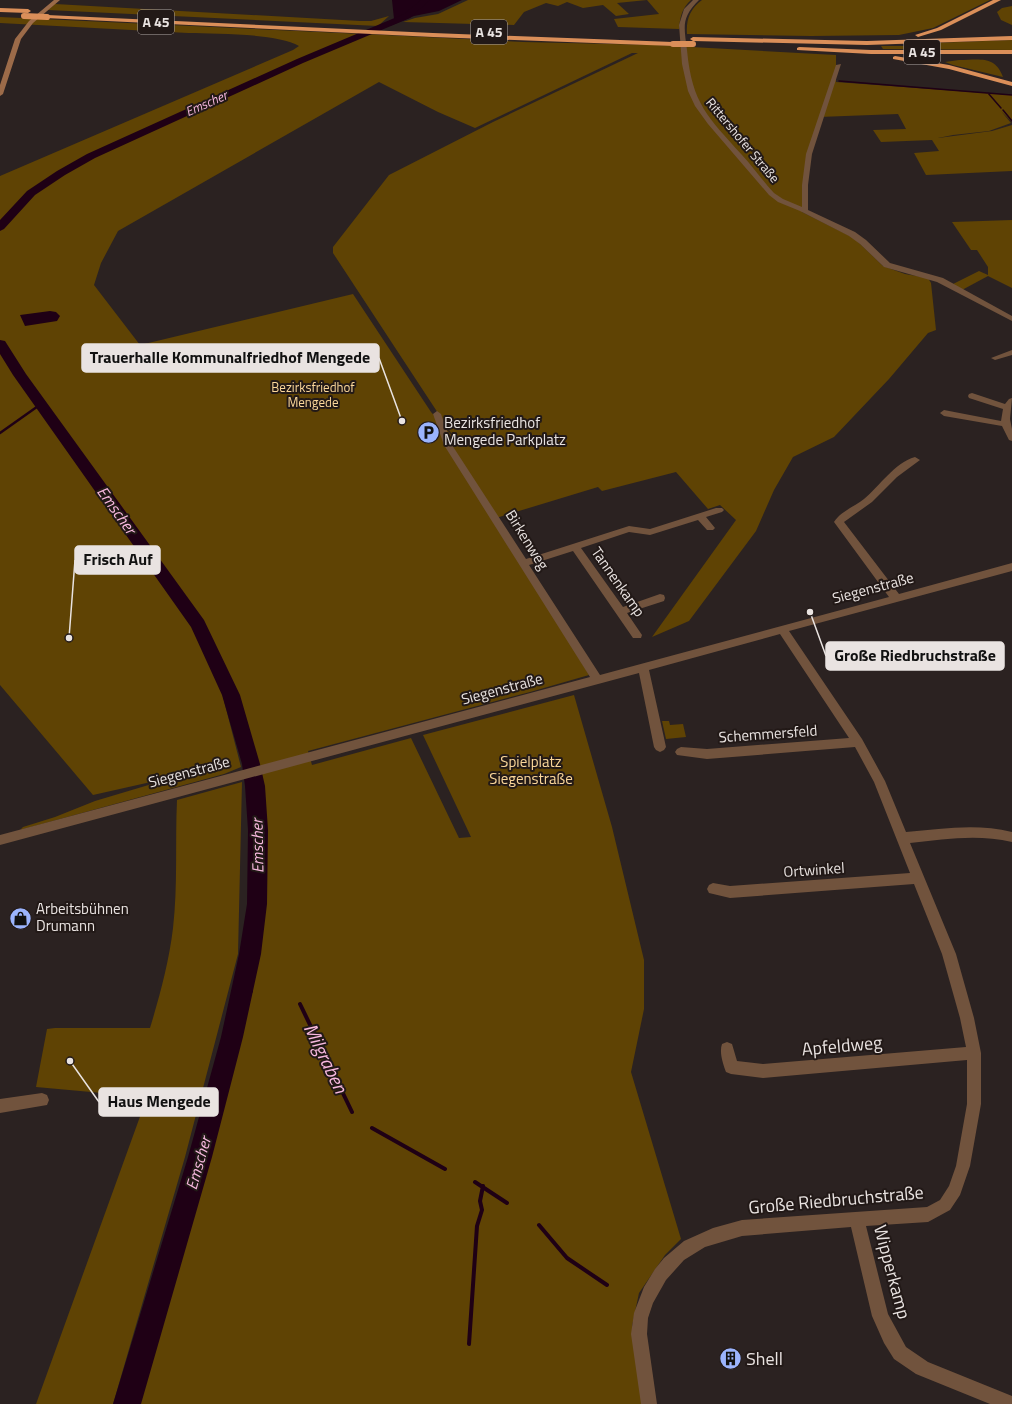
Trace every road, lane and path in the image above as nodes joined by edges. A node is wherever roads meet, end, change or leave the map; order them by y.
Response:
1 (57, 0) edge
2 (696, 0) edge
3 (998, 0) edge
4 (0, 10) edge
5 (26, 13) junction
6 (0, 14) edge
7 (290, 27) junction
8 (1012, 38) edge
9 (717, 40) junction
10 (673, 41) junction
11 (693, 42) junction
12 (763, 48) dead end
13 (794, 49) dead end
14 (832, 51) junction
15 (1012, 52) edge
16 (839, 65) dead end
17 (1012, 84) edge
18 (0, 94) edge
19 (805, 209) junction
20 (1012, 319) edge
21 (1012, 352) edge
22 (995, 358) dead end
23 (972, 396) dead end
24 (1009, 404) edge
25 (944, 413) dead end
26 (437, 414) dead end
27 (1005, 424) junction
28 (1012, 438) edge
29 (915, 460) dead end
30 (719, 510) dead end
31 (700, 516) junction
32 (710, 528) dead end
33 (575, 547) junction
34 (524, 563) junction
35 (1012, 567) edge
36 (660, 598) dead end
37 (896, 598) junction
38 (620, 612) junction
39 (782, 629) junction
40 (637, 635) dead end
41 (643, 667) junction
42 (597, 679) junction
43 (858, 742) junction
44 (660, 747) dead end
45 (681, 752) dead end
46 (1012, 837) edge
47 (903, 838) junction
48 (0, 840) edge
49 (918, 878) junction
50 (713, 889) dead end
51 (727, 1049) dead end
52 (974, 1053) junction
53 (42, 1100) dead end
54 (0, 1106) edge
55 (857, 1220) junction
56 (649, 1404) edge
57 (1011, 1404) edge

1 - 18 main road
2 - 19 street, Rittershofer Straße
3 - 9 highway
4 - 5 highway, A 45
5 - 6 highway, A 45
5 - 7 highway, A 45, bridge
7 - 10 highway, A 45
7 - 10 highway, A 45
8 - 9 highway, A 45
9 - 11 highway, A 45
10 - 11 highway, A 45, bridge
11 - 12 highway, A 45
13 - 14 highway, A 45
14 - 15 highway, A 45
14 - 17 highway
16 - 19 street
19 - 20 street, Rittershofer Straße
21 - 22 street
23 - 24 street
24 - 27 street
25 - 27 street
26 - 34 street, Birkenweg
27 - 28 street
29 - 37 street
30 - 31 street, Tannenkamp
31 - 32 street
31 - 33 street, Tannenkamp
33 - 34 street, Tannenkamp
33 - 38 street, Tannenkamp
34 - 42 street, Birkenweg
35 - 37 street, Siegenstraße
36 - 38 street
37 - 39 street, Siegenstraße
38 - 40 street, Tannenkamp
39 - 41 street, Siegenstraße
39 - 43 street, Große Riedbruchstraße
41 - 42 street, Siegenstraße
41 - 44 street
42 - 48 street, Siegenstraße
43 - 45 street, Schemmersfeld
43 - 47 street, Große Riedbruchstraße
46 - 47 street
47 - 49 street, Große Riedbruchstraße
49 - 50 street, Ortwinkel
49 - 52 street, Große Riedbruchstraße
51 - 52 street, Apfeldweg
52 - 55 street, Große Riedbruchstraße
53 - 54 street
55 - 56 street, Große Riedbruchstraße
55 - 57 street, Wipperkamp

